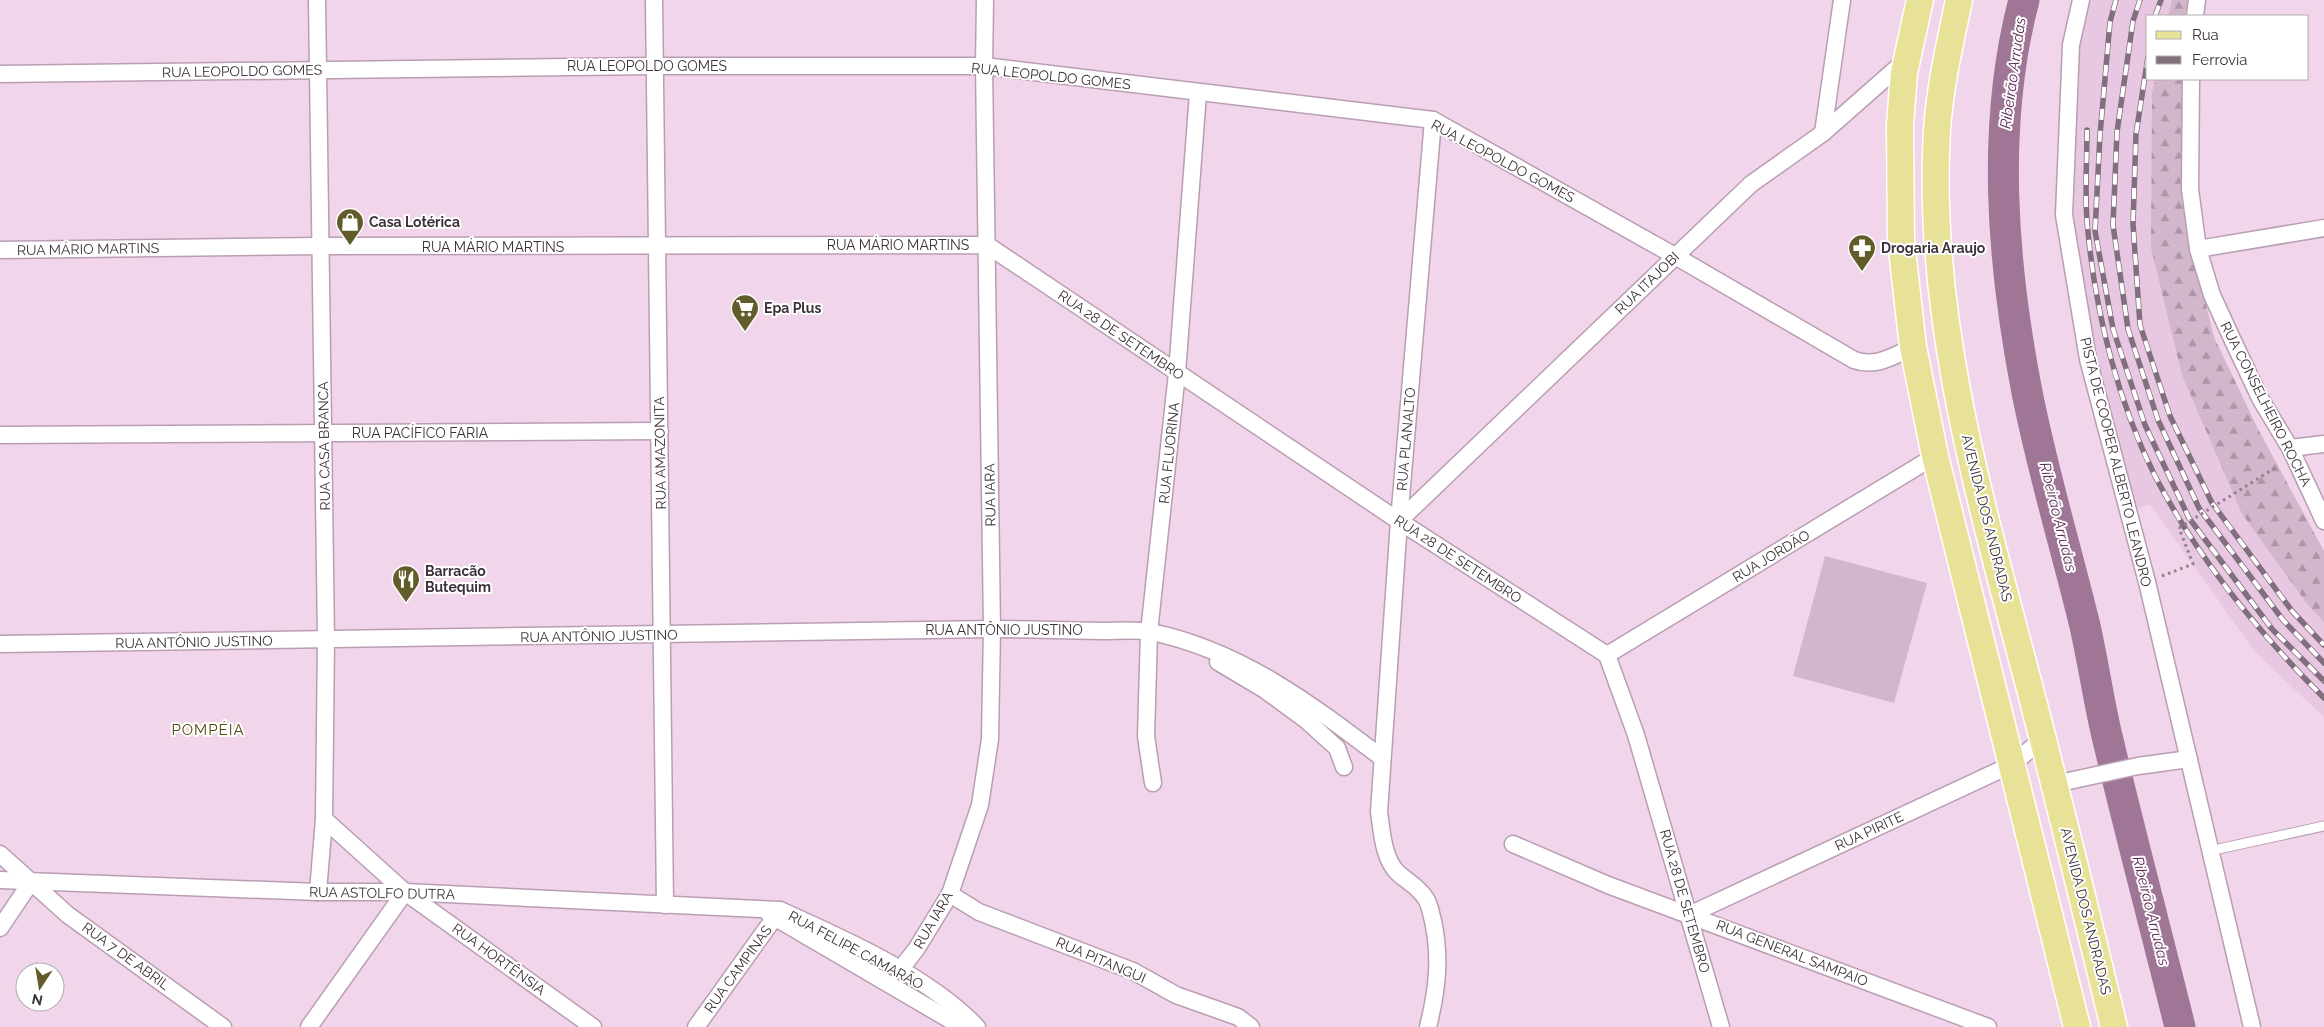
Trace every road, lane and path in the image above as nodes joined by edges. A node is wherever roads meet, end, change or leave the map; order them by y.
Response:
1 (318, 0) edge
2 (654, 0) edge
3 (985, 0) edge
4 (1842, 0) edge
5 (1920, 0) edge
6 (1959, 0) edge
7 (2082, 0) edge
8 (2197, 0) edge
9 (2195, 15) edge
10 (1907, 59) junction
11 (655, 66) junction
12 (984, 66) junction
13 (318, 69) junction
14 (0, 74) edge
15 (2192, 80) edge
16 (1198, 93) junction
17 (1434, 120) junction
18 (1823, 132) junction
19 (2324, 228) edge
20 (987, 245) junction
21 (320, 246) junction
22 (658, 247) junction
23 (2198, 249) junction
24 (0, 250) edge
25 (1675, 256) junction
26 (1913, 348) junction
27 (1177, 372) junction
28 (660, 431) junction
29 (324, 434) junction
30 (0, 436) edge
31 (2324, 444) edge
32 (2290, 448) junction
33 (1970, 450) junction
34 (1935, 456) junction
35 (2275, 468) dead end
36 (1399, 521) junction
37 (2324, 521) edge
38 (2148, 589) junction
39 (992, 629) junction
40 (1150, 632) junction
41 (662, 635) junction
42 (326, 640) junction
43 (0, 644) edge
44 (1196, 645) junction
45 (1607, 655) junction
46 (2043, 738) junction
47 (1382, 758) junction
48 (2189, 759) junction
49 (2014, 764) junction
50 (1344, 767) dead end
51 (1153, 783) dead end
52 (2060, 783) junction
53 (324, 819) junction
54 (2324, 826) edge
55 (1513, 844) dead end
56 (2209, 851) junction
57 (0, 854) edge
58 (0, 880) edge
59 (31, 882) junction
60 (318, 892) junction
61 (405, 892) junction
62 (950, 894) junction
63 (665, 905) junction
64 (773, 913) junction
65 (1690, 915) junction
66 (0, 928) edge
67 (900, 970) junction
68 (223, 1027) edge
69 (309, 1027) edge
70 (593, 1027) edge
71 (696, 1027) edge
72 (962, 1027) edge
73 (977, 1027) edge
74 (1251, 1027) edge
75 (1428, 1027) edge
76 (1721, 1027) edge
77 (1988, 1027) edge
78 (2077, 1027) edge
79 (2114, 1027) edge
80 (2252, 1027) edge

1 - 13 street, RUA CASA BRANCA
2 - 11 street, RUA AMAZONITA
3 - 12 street, RUA IARA
4 - 18 street
5 - 10 main road
6 - 33 main road, AVENIDA DOS ANDRADAS
7 - 38 street, PISTA DE COOPER ALBERTO LEANDRO
8 - 9 street
10 - 18 street, RUA ITAJOBI
10 - 26 main road
11 - 12 street, RUA LEOPOLDO GOMES
11 - 13 street, RUA LEOPOLDO GOMES
11 - 22 street, RUA AMAZONITA
12 - 16 street, RUA LEOPOLDO GOMES
12 - 20 street, RUA IARA
13 - 14 street, RUA LEOPOLDO GOMES
13 - 21 street, RUA CASA BRANCA
15 - 23 street, RUA CONSELHEIRO ROCHA
16 - 17 street, RUA LEOPOLDO GOMES
16 - 27 street, RUA FLUORINA
17 - 25 street, RUA LEOPOLDO GOMES
17 - 36 street, RUA PLANALTO
18 - 25 street, RUA ITAJOBI
19 - 23 street
20 - 22 street, RUA MÁRIO MARTINS
20 - 27 street, RUA 28 DE SETEMBRO
20 - 39 street, RUA IARA
21 - 22 street, RUA MÁRIO MARTINS
21 - 24 street, RUA MÁRIO MARTINS
21 - 29 street, RUA CASA BRANCA
22 - 28 street, RUA AMAZONITA
23 - 32 street, RUA CONSELHEIRO ROCHA
25 - 26 street, RUA LEOPOLDO GOMES
25 - 36 street, RUA ITAJOBI
26 - 34 main road
27 - 36 street, RUA 28 DE SETEMBRO
27 - 40 street, RUA FLUORINA
28 - 29 street, RUA PACÍFICO FARIA
28 - 41 street, RUA AMAZONITA
29 - 30 street, RUA PACÍFICO FARIA
29 - 42 street, RUA CASA BRANCA
31 - 32 street
32 - 37 street, RUA CONSELHEIRO ROCHA
33 - 34 main road
33 - 46 main road, AVENIDA DOS ANDRADAS
34 - 45 street, RUA JORDÃO
34 - 49 main road
35 - 38 path, bridge
36 - 45 street, RUA 28 DE SETEMBRO
36 - 47 street, RUA PLANALTO
38 - 48 street
39 - 40 street, RUA ANTÔNIO JUSTINO
39 - 41 street, RUA ANTÔNIO JUSTINO
39 - 62 street, RUA IARA
40 - 44 street, RUA ANTÔNIO JUSTINO
40 - 51 street, RUA FLUORINA
41 - 42 street, RUA ANTÔNIO JUSTINO
41 - 63 street, RUA AMAZONITA
42 - 43 street, RUA ANTÔNIO JUSTINO
42 - 53 street, RUA CASA BRANCA
44 - 47 street, RUA ANTÔNIO JUSTINO
44 - 50 street, RUA ANTÔNIO JUSTINO
45 - 65 street, RUA 28 DE SETEMBRO
46 - 49 street, RUA PIRITE
46 - 52 main road, AVENIDA DOS ANDRADAS
47 - 75 street
48 - 52 street
48 - 56 street
49 - 65 street, RUA PIRITE
49 - 78 main road
52 - 79 main road, AVENIDA DOS ANDRADAS
53 - 60 street, RUA CASA BRANCA
53 - 61 street, RUA HORTÊNSIA
54 - 56 lane
55 - 65 street, RUA GENERAL SAMPAIO
56 - 80 street
57 - 59 street, RUA 7 DE ABRIL
58 - 59 street, RUA ASTOLFO DUTRA
59 - 60 street, RUA ASTOLFO DUTRA
59 - 66 street
59 - 68 street, RUA 7 DE ABRIL
60 - 61 street, RUA ASTOLFO DUTRA
61 - 63 street, RUA ASTOLFO DUTRA
61 - 69 street
61 - 70 street, RUA HORTÊNSIA
62 - 67 street, RUA IARA
62 - 74 street, RUA PITANGUI
63 - 64 street, RUA ASTOLFO DUTRA
64 - 67 street, RUA FELIPE CAMARÃO
64 - 71 street, RUA CAMPINAS
64 - 72 street, RUA FELIPE CAMARÃO
65 - 76 street, RUA 28 DE SETEMBRO
65 - 77 street, RUA GENERAL SAMPAIO
67 - 73 street, RUA FELIPE CAMARÃO

